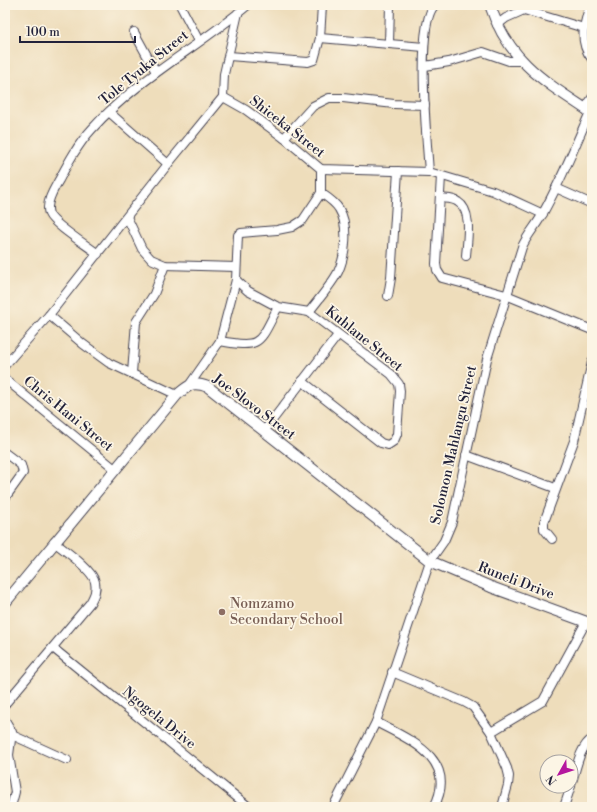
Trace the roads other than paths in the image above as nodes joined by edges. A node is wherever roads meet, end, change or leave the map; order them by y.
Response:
1 (180, 5) edge
2 (248, 5) edge
3 (322, 5) edge
4 (390, 5) edge
5 (435, 5) edge
6 (490, 5) edge
7 (517, 5) edge
8 (590, 5) edge
9 (524, 10) junction
10 (238, 14) junction
11 (497, 25) junction
12 (584, 28) junction
13 (134, 32) dead end
14 (320, 38) junction
15 (199, 41) junction
16 (389, 43) junction
17 (424, 47) junction
18 (229, 56) junction
19 (592, 59) edge
20 (521, 61) junction
21 (425, 66) junction
22 (156, 72) junction
23 (223, 96) junction
24 (592, 98) edge
25 (425, 105) junction
26 (589, 111) edge
27 (109, 112) junction
28 (284, 138) junction
29 (168, 164) junction
30 (321, 169) junction
31 (398, 171) junction
32 (429, 172) junction
33 (441, 176) junction
34 (556, 188) junction
35 (321, 192) junction
36 (440, 198) junction
37 (592, 204) edge
38 (543, 214) junction
39 (127, 217) junction
40 (98, 254) junction
41 (466, 256) dead end
42 (165, 266) junction
43 (236, 267) junction
44 (236, 280) junction
45 (506, 295) junction
46 (388, 296) dead end
47 (278, 307) junction
48 (310, 312) junction
49 (49, 316) junction
50 (592, 330) edge
51 (338, 335) junction
52 (220, 341) junction
53 (592, 362) edge
54 (5, 366) edge
55 (132, 373) junction
56 (5, 379) edge
57 (302, 381) junction
58 (190, 384) junction
59 (177, 395) junction
60 (264, 431) junction
61 (5, 453) edge
62 (466, 455) junction
63 (115, 469) junction
64 (555, 488) junction
65 (5, 498) edge
66 (552, 540) dead end
67 (54, 542) junction
68 (430, 561) junction
69 (5, 603) edge
70 (589, 623) edge
71 (53, 648) junction
72 (392, 672) junction
73 (5, 704) edge
74 (5, 720) edge
75 (376, 722) junction
76 (491, 732) junction
77 (12, 735) junction
78 (592, 739) edge
79 (67, 760) dead end
80 (579, 761) edge
81 (568, 794) edge
82 (336, 806) edge
83 (11, 807) edge
84 (249, 807) edge
85 (434, 807) edge
86 (502, 807) edge
87 (564, 807) edge

1 - 15 street
2 - 10 street, Tole Tyuka Street
3 - 14 street
4 - 16 street
5 - 17 street
6 - 11 street
7 - 9 street
8 - 12 street
9 - 11 street
9 - 12 street
10 - 15 street, Tole Tyuka Street
10 - 18 street
11 - 20 street
12 - 19 street
13 - 22 street
14 - 16 street
14 - 18 street
15 - 22 street, Tole Tyuka Street
16 - 17 street
17 - 21 street
18 - 23 street
20 - 21 street
20 - 26 street
21 - 25 street
22 - 27 street, Tole Tyuka Street
23 - 28 street, Shiceka Street
23 - 29 street
24 - 26 street, Solomon Mahlangu Street
25 - 28 street
25 - 32 street
26 - 34 street, Solomon Mahlangu Street
27 - 29 street
27 - 40 street, Tole Tyuka Street
28 - 30 street, Shiceka Street
29 - 39 street
30 - 31 street, Shiceka Street
30 - 35 street
31 - 32 street, Shiceka Street
31 - 46 street
32 - 33 street, Shiceka Street
33 - 36 street
33 - 38 street, Shiceka Street
34 - 37 street
34 - 38 street, Solomon Mahlangu Street
35 - 43 street
35 - 48 street
36 - 41 street
36 - 45 street
38 - 45 street, Solomon Mahlangu Street
39 - 40 street
39 - 42 street
40 - 49 street
42 - 43 street
42 - 55 street
43 - 44 street
44 - 47 street
44 - 52 street
45 - 50 street
45 - 62 street, Solomon Mahlangu Street
47 - 48 street
47 - 52 street
48 - 51 street, Kuhlane Street
49 - 54 street
49 - 55 street
51 - 57 street
51 - 57 street, Kuhlane Street
52 - 58 street
53 - 64 street
55 - 59 street
56 - 63 street, Chris Hani Street
57 - 60 street
58 - 59 street, Joe Slovo Street
58 - 60 street, Joe Slovo Street
59 - 63 street, Joe Slovo Street
60 - 68 street, Joe Slovo Street
61 - 65 street
62 - 64 street
62 - 68 street, Solomon Mahlangu Street
63 - 67 street, Joe Slovo Street
64 - 66 street
67 - 69 street, Joe Slovo Street
67 - 71 street
68 - 70 street, Runeli Drive
68 - 72 street, Solomon Mahlangu Street
70 - 76 street
71 - 73 street
71 - 84 street, Ngogela Drive
72 - 75 street, Solomon Mahlangu Street
72 - 76 street
74 - 77 street
75 - 82 street, Solomon Mahlangu Street
75 - 85 street
76 - 86 street
77 - 79 street
77 - 83 street
78 - 80 street
81 - 87 street

